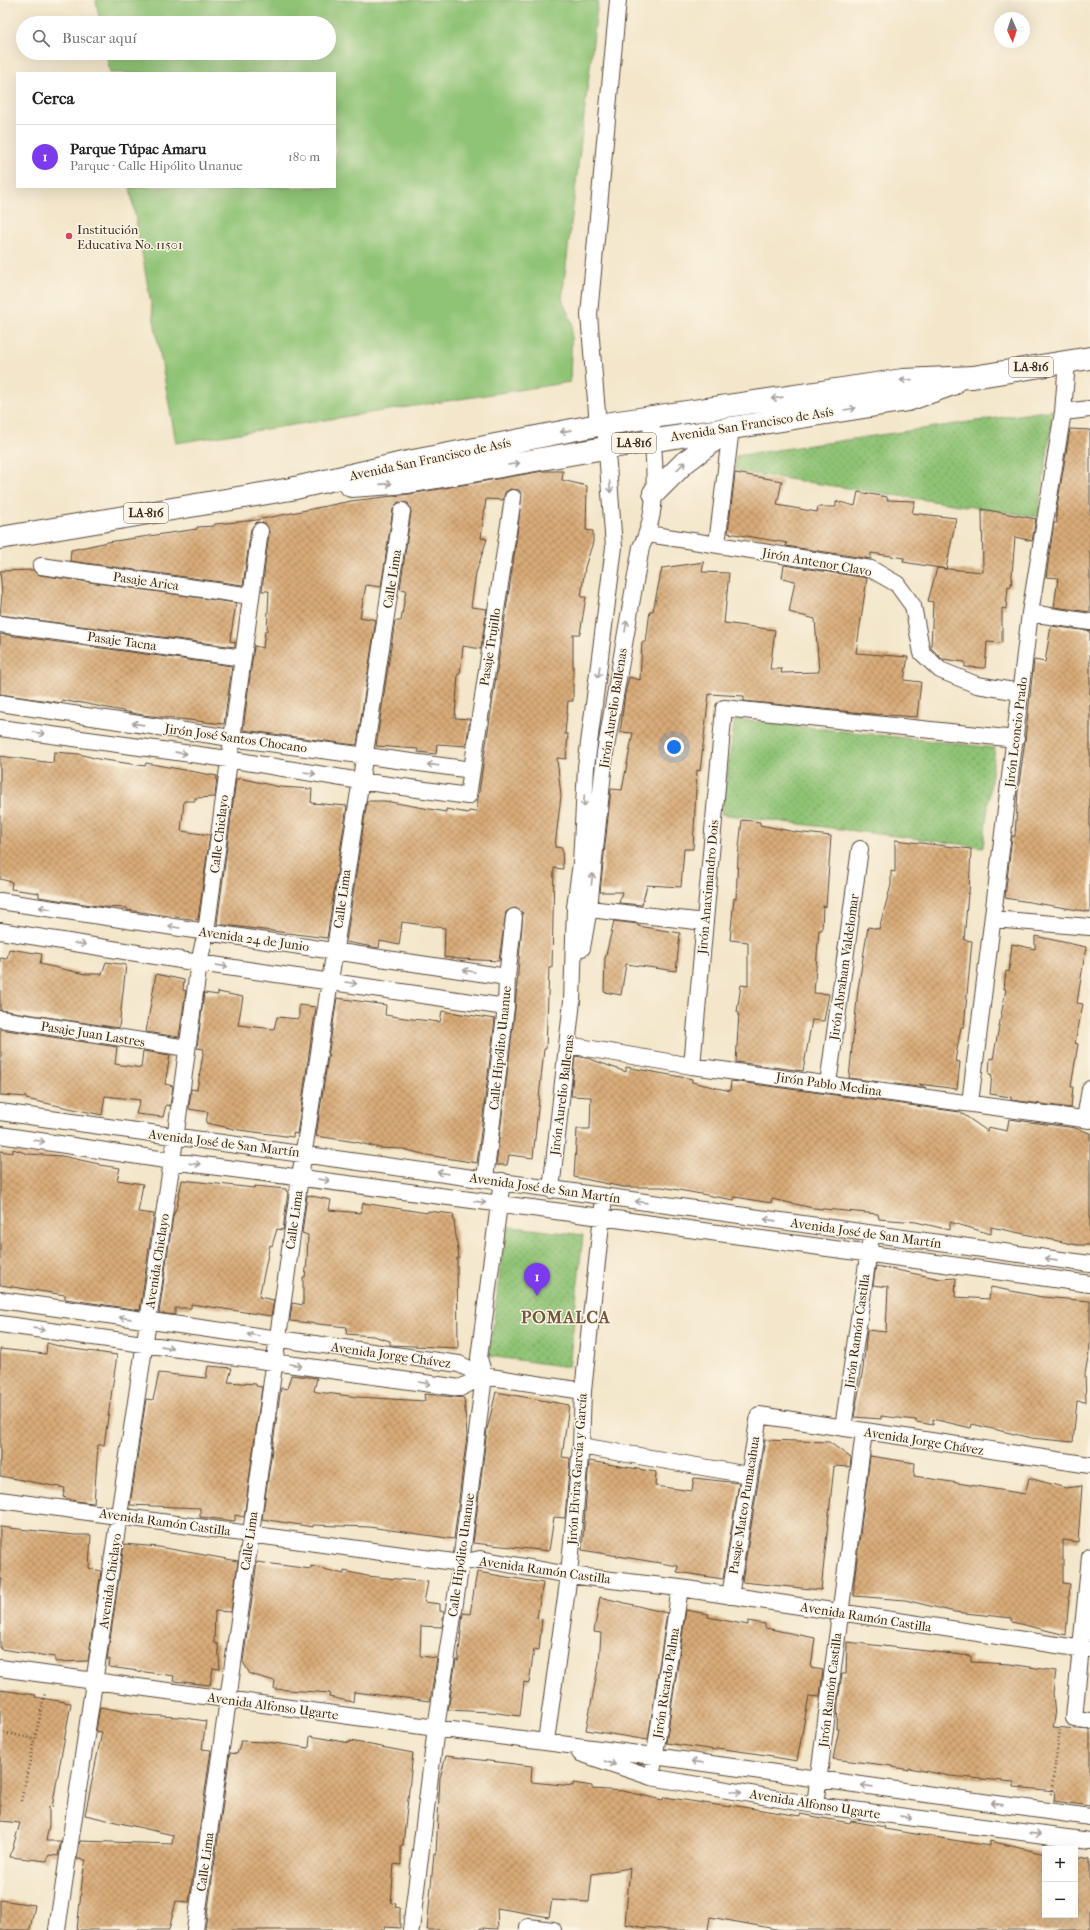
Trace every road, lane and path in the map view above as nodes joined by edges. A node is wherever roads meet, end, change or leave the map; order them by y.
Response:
1 (618, 0) edge
2 (1090, 358) edge
3 (1067, 362) junction
4 (973, 377) junction
5 (1090, 409) edge
6 (1063, 412) junction
7 (650, 417) junction
8 (602, 424) junction
9 (731, 428) junction
10 (653, 440) junction
11 (608, 448) junction
12 (291, 489) junction
13 (654, 493) junction
14 (513, 498) dead end
15 (402, 511) dead end
16 (260, 531) dead end
17 (0, 538) edge
18 (644, 541) junction
19 (717, 544) junction
20 (614, 547) junction
21 (41, 566) dead end
22 (251, 596) junction
23 (1030, 613) junction
24 (1090, 622) edge
25 (0, 624) edge
26 (243, 658) junction
27 (1020, 692) junction
28 (0, 704) edge
29 (0, 728) edge
30 (232, 738) junction
31 (1016, 739) junction
32 (365, 757) junction
33 (228, 759) junction
34 (472, 770) junction
35 (360, 781) junction
36 (468, 796) joint
37 (860, 849) dead end
38 (0, 901) edge
39 (582, 908) junction
40 (514, 917) dead end
41 (993, 919) junction
42 (705, 922) junction
43 (1090, 927) edge
44 (0, 931) edge
45 (206, 932) junction
46 (335, 951) junction
47 (199, 963) junction
48 (507, 977) junction
49 (331, 980) junction
50 (506, 1007) junction
51 (0, 1019) edge
52 (568, 1045) junction
53 (187, 1048) junction
54 (692, 1066) junction
55 (828, 1084) junction
56 (1090, 1089) edge
57 (970, 1103) junction
58 (0, 1112) edge
59 (1088, 1119) edge
60 (0, 1135) edge
61 (174, 1137) junction
62 (304, 1153) junction
63 (172, 1161) junction
64 (300, 1177) junction
65 (485, 1179) junction
66 (502, 1181) junction
67 (551, 1190) junction
68 (604, 1197) junction
69 (499, 1205) junction
70 (602, 1217) junction
71 (871, 1234) junction
72 (868, 1254) junction
73 (1090, 1264) edge
74 (1090, 1284) edge
75 (0, 1300) edge
76 (148, 1321) junction
77 (0, 1324) edge
78 (277, 1339) junction
79 (145, 1344) junction
80 (274, 1362) junction
81 (484, 1376) junction
82 (583, 1391) junction
83 (759, 1415) joint
84 (843, 1428) junction
85 (864, 1432) junction
86 (581, 1446) junction
87 (1090, 1466) edge
88 (749, 1475) junction
89 (0, 1500) edge
90 (119, 1515) junction
91 (250, 1533) junction
92 (1090, 1557) edge
93 (460, 1563) junction
94 (569, 1575) junction
95 (680, 1588) junction
96 (730, 1596) junction
97 (840, 1614) junction
98 (1086, 1650) edge
99 (0, 1668) edge
100 (49, 1675) junction
101 (95, 1682) junction
102 (228, 1700) junction
103 (1082, 1719) edge
104 (436, 1728) junction
105 (0, 1732) edge
106 (35, 1739) junction
107 (546, 1741) junction
108 (654, 1756) junction
109 (651, 1778) junction
110 (818, 1779) junction
111 (21, 1801) dead end
112 (815, 1805) junction
113 (1049, 1811) junction
114 (1090, 1817) edge
115 (1090, 1841) edge
116 (528, 1928) edge
117 (57, 1930) edge
118 (195, 1930) edge
119 (411, 1930) edge
120 (553, 1930) edge

1 - 8 street, Jirón Aurelio Ballenas
2 - 3 highway, Avenida San Francisco de Asís / LA-816
3 - 4 highway, Avenida San Francisco de Asís / LA-816
3 - 6 street, Jirón Leoncio Prado
4 -> 7 highway, Avenida San Francisco de Asís / LA-816
9 -> 4 highway, Avenida San Francisco de Asís / LA-816
5 - 6 street
6 - 23 street, Jirón Leoncio Prado
7 - 8 highway, Avenida San Francisco de Asís / LA-816
7 - 10 street, Jirón Aurelio Ballenas
8 - 11 street, Jirón Aurelio Ballenas
8 -> 12 highway, Avenida San Francisco de Asís / LA-816
9 - 10 highway, Avenida San Francisco de Asís / LA-816
13 -> 9 highway
9 - 19 street
10 - 11 highway, Avenida San Francisco de Asís / LA-816
10 - 13 street, Jirón Aurelio Ballenas
12 -> 11 highway, Avenida San Francisco de Asís / LA-816
11 -> 20 street, Jirón Aurelio Ballenas
12 - 17 highway, Avenida San Francisco de Asís / LA-816
13 - 18 street, Jirón Aurelio Ballenas
14 - 34 street, Pasaje Trujillo
15 - 32 street, Calle Lima
16 - 22 street, Calle Chiclayo
18 - 19 street, Jirón Antenor Clavo
18 - 20 street, Jirón Antenor Clavo
39 -> 18 street, Jirón Aurelio Ballenas
19 - 27 street, Jirón Antenor Clavo
20 -> 39 street, Jirón Aurelio Ballenas
21 - 22 street, Pasaje Arica
22 - 26 street, Calle Chiclayo
23 - 24 street
23 - 27 street, Jirón Leoncio Prado
25 - 26 street, Pasaje Tacna
26 - 30 street, Calle Chiclayo
27 - 31 street, Jirón Leoncio Prado
30 -> 28 street, Jirón José Santos Chocano
29 -> 33 street, Jirón José Santos Chocano
30 - 32 street, Jirón José Santos Chocano
30 - 33 street, Calle Chiclayo
31 - 41 street, Jirón Leoncio Prado
31 - 42 street, Jirón Anaximandro Dois
34 -> 32 street, Jirón José Santos Chocano
32 - 35 street, Calle Lima
33 -> 35 street, Jirón José Santos Chocano
33 - 45 street, Calle Chiclayo
34 - 36 street, Pasaje Trujillo
35 - 36 street, Jirón José Santos Chocano
35 - 46 street, Calle Lima
37 - 55 street, Jirón Abraham Valdelomar
45 -> 38 street, Avenida 24 de Junio
39 - 42 street
39 - 52 street, Jirón Aurelio Ballenas
40 - 48 street, Calle Hipólito Unanue
41 - 43 street
41 - 57 street, Jirón Leoncio Prado
42 - 54 street, Jirón Anaximandro Dois
44 -> 47 street
45 - 46 street, Avenida 24 de Junio
45 - 47 street, Calle Chiclayo
48 -> 46 street, Avenida 24 de Junio
46 - 49 street, Calle Lima
47 -> 49 street
47 - 53 street, Calle Chiclayo
48 - 50 street, Calle Hipólito Unanue
49 -> 50 street
49 - 62 street, Calle Lima
50 - 65 street, Calle Hipólito Unanue
51 - 53 street, Pasaje Juan Lastres
52 - 54 street, Jirón Pablo Medina
52 - 67 street, Jirón Aurelio Ballenas
53 - 61 street, Calle Chiclayo
54 - 55 street, Jirón Pablo Medina
55 - 57 street, Jirón Pablo Medina
56 - 59 street
57 - 59 street, Jirón Pablo Medina
58 - 61 street, Avenida José de San Martín
60 -> 63 street, Avenida José de San Martín
61 - 62 street, Avenida José de San Martín
61 - 63 street, Avenida Chiclayo
62 - 64 street, Calle Lima
65 -> 62 street, Avenida José de San Martín
63 -> 64 street, Avenida José de San Martín
63 - 76 street, Avenida Chiclayo
64 -> 69 street, Avenida José de San Martín
64 - 78 street, Calle Lima
65 - 66 street, Avenida José de San Martín
66 - 67 street, Avenida José de San Martín
66 - 69 street, Calle Hipólito Unanue
67 - 68 street, Avenida José de San Martín
68 - 70 street, Jirón Elvira García y García
71 -> 68 street, Avenida José de San Martín
69 - 70 street, Avenida José de San Martín
69 - 81 street, Calle Hipólito Unanue
70 - 72 street, Avenida José de San Martín
70 - 82 street, Jirón Elvira García y García
71 - 72 street, Jirón Ramón Castilla
73 -> 71 street, Avenida José de San Martín
72 - 74 street, Avenida José de San Martín
72 - 84 street, Jirón Ramón Castilla
76 -> 75 street, Avenida Jorge Chávez
78 -> 76 street, Avenida Jorge Chávez
76 - 79 street, Avenida Chiclayo
77 -> 79 street, Avenida Jorge Chávez
78 - 80 street, Calle Lima
78 - 81 street, Avenida Jorge Chávez
79 -> 80 street, Avenida Jorge Chávez
79 - 90 street, Avenida Chiclayo
80 -> 81 street, Avenida Jorge Chávez
80 - 91 street, Calle Lima
81 - 82 street
81 - 93 street, Calle Hipólito Unanue
82 - 86 street, Jirón Elvira García y García
83 - 84 street, Avenida Jorge Chávez
83 - 88 street, Pasaje Mateo Pumacahua
84 - 85 street, Avenida Jorge Chávez
85 - 87 street, Avenida Jorge Chávez
85 - 97 street, Jirón Ramón Castilla
86 - 88 street
86 - 94 street, Jirón Elvira García y García
88 - 96 street, Pasaje Mateo Pumacahua
89 - 90 street, Avenida Ramón Castilla
90 - 91 street, Avenida Ramón Castilla
90 - 101 street, Avenida Chiclayo
91 - 93 street, Avenida Ramón Castilla
91 - 102 street, Calle Lima
92 - 98 street
93 - 94 street, Avenida Ramón Castilla
93 - 104 street, Calle Hipólito Unanue
94 - 95 street, Avenida Ramón Castilla
94 - 107 street, Jirón Elvira García y García
95 - 96 street, Avenida Ramón Castilla
95 - 108 street, Jirón Ricardo Palma
96 - 97 street, Avenida Ramón Castilla
97 - 98 street, Avenida Ramón Castilla
97 - 110 street, Jirón Ramón Castilla
98 - 103 street
99 - 100 street, Avenida Alfonso Ugarte
100 - 101 street, Avenida Alfonso Ugarte
100 - 106 path
101 - 102 street, Avenida Alfonso Ugarte
101 - 117 street, Avenida Chiclayo
102 - 104 street, Avenida Alfonso Ugarte
102 - 118 street, Calle Lima
103 - 113 path
104 - 107 street, Avenida Alfonso Ugarte
104 - 119 street, Calle Hipólito Unanue
105 - 106 path
106 - 111 path
107 - 108 street, Avenida Alfonso Ugarte
107 -> 109 street, Avenida Alfonso Ugarte
108 - 109 street, Jirón Ricardo Palma
110 -> 108 street, Avenida Alfonso Ugarte
109 -> 112 street, Avenida Alfonso Ugarte
110 - 112 street, Jirón Ramón Castilla
113 -> 110 street, Avenida Alfonso Ugarte
112 -> 115 street, Avenida Alfonso Ugarte
113 - 114 street, Avenida Alfonso Ugarte
116 - 120 street

